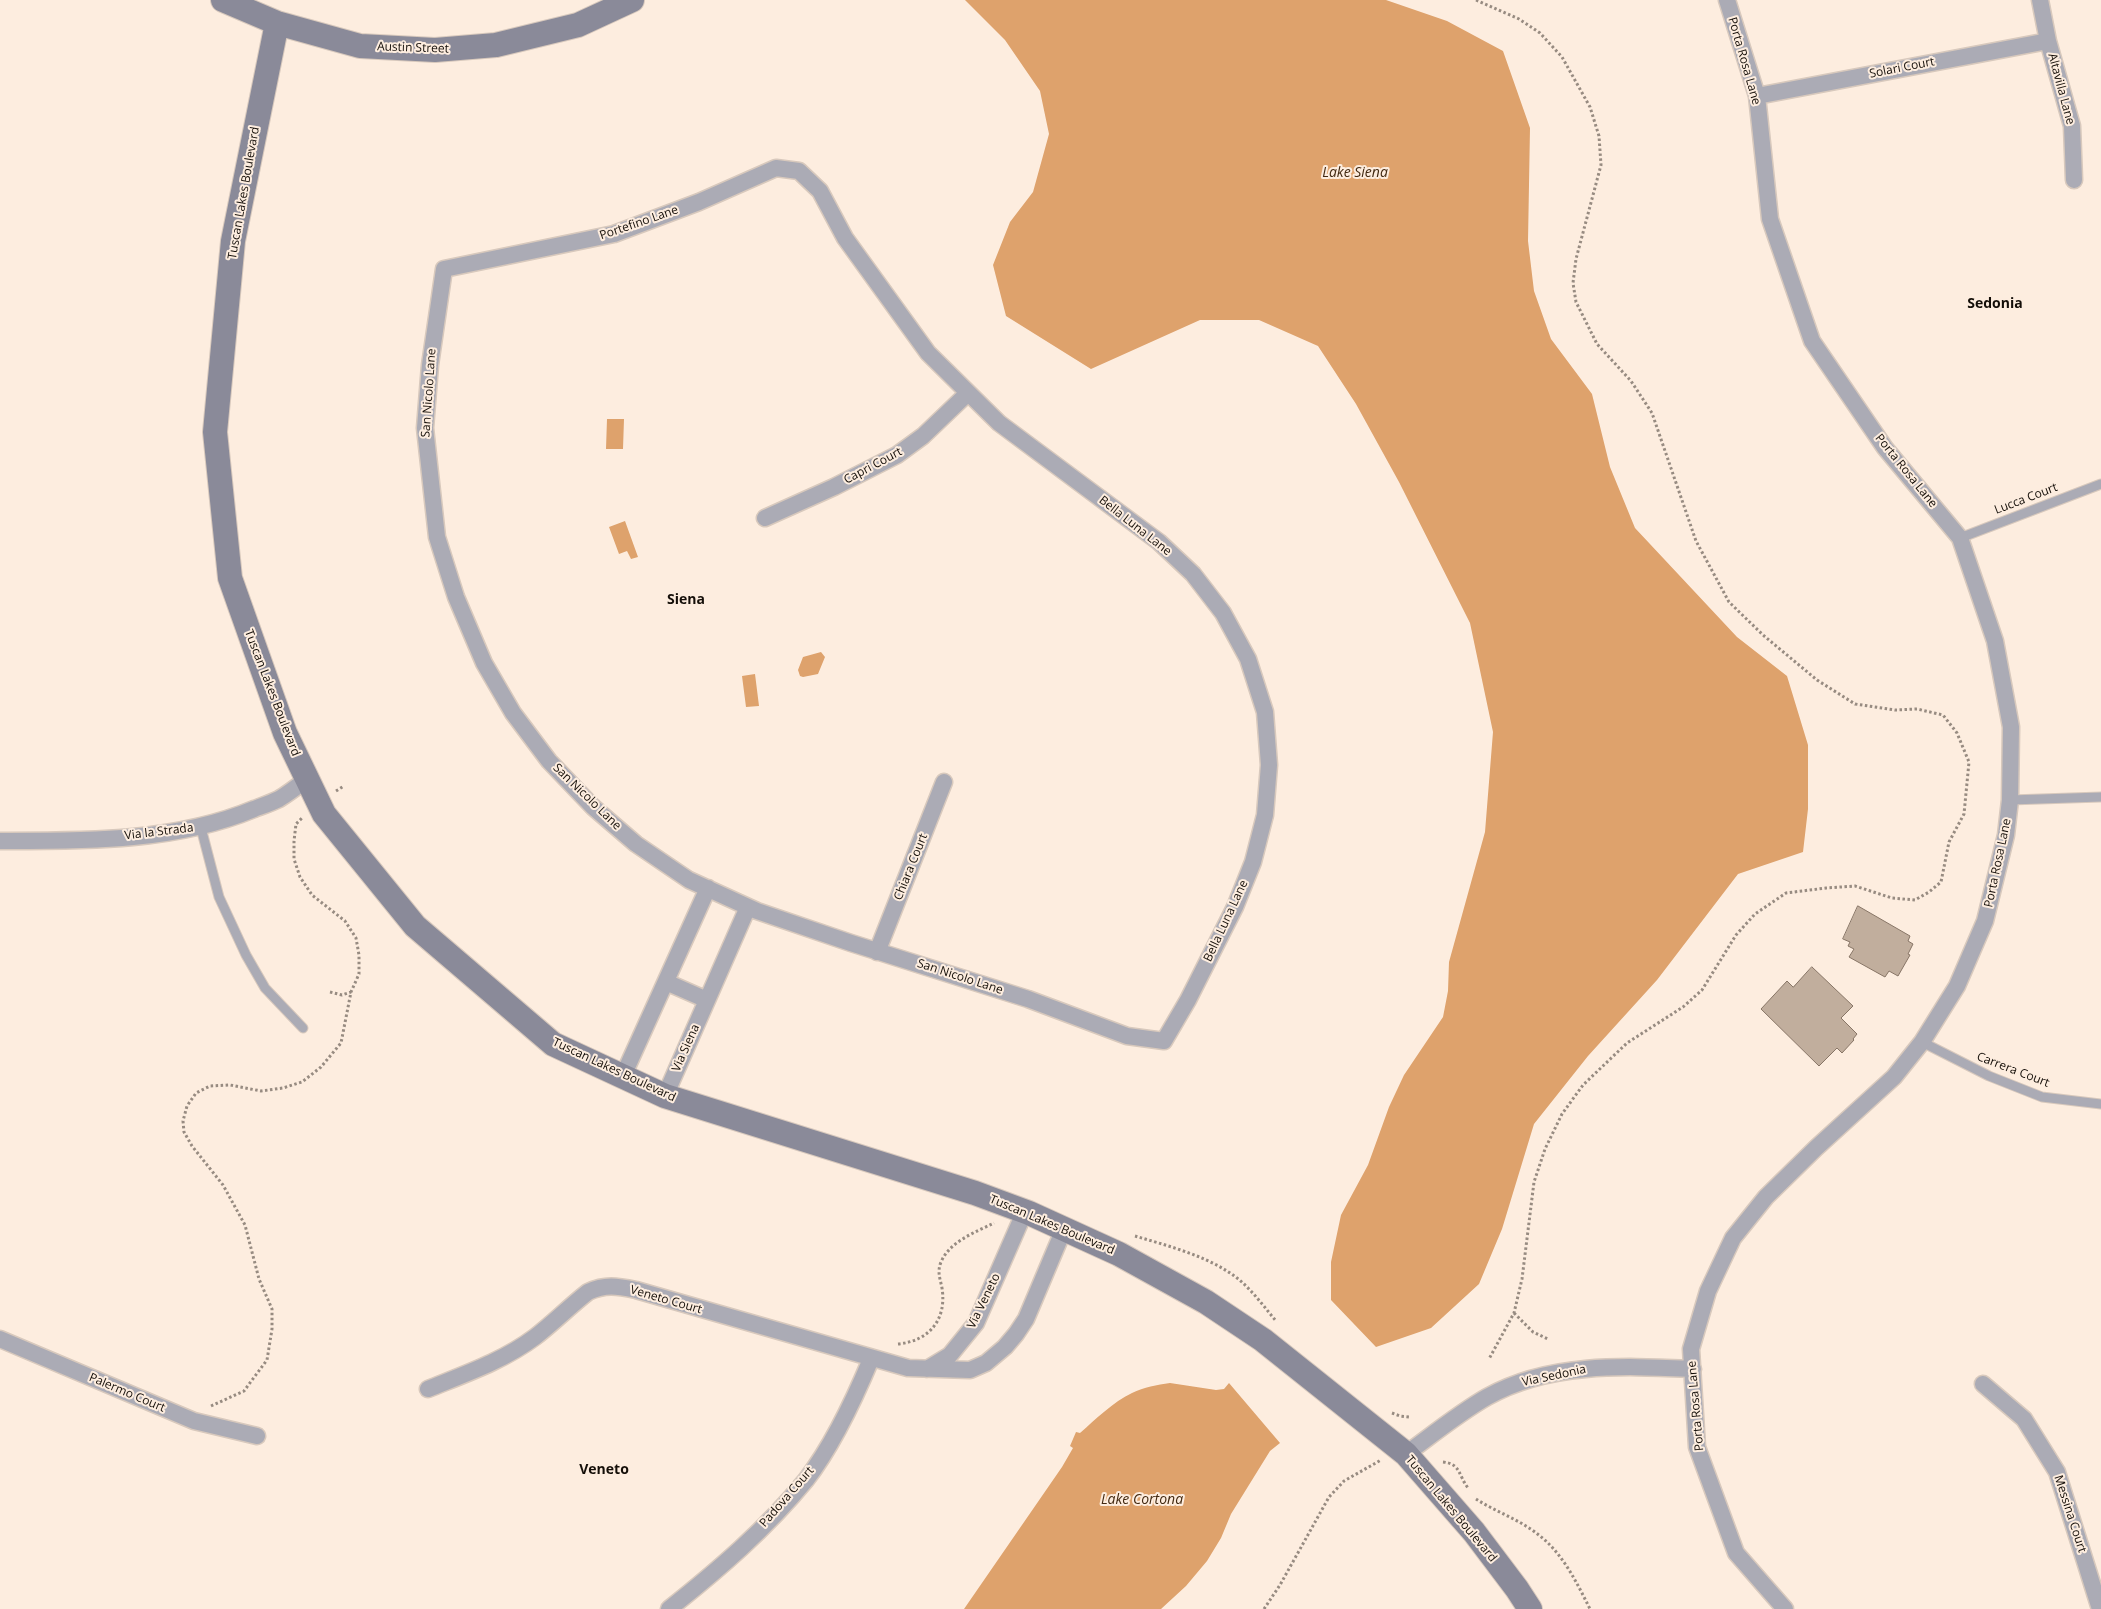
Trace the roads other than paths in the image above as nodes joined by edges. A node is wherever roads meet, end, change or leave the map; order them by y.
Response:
1 (223, 0) edge
2 (632, 0) edge
3 (1727, 0) edge
4 (2040, 0) edge
5 (277, 23) junction
6 (2048, 41) junction
7 (1756, 96) junction
8 (799, 171) joint
9 (2074, 180) dead end
10 (444, 269) joint
11 (968, 393) junction
12 (2101, 484) edge
13 (765, 518) dead end
14 (1960, 538) junction
15 (307, 779) junction
16 (944, 782) dead end
17 (2101, 797) edge
18 (2010, 800) junction
19 (201, 828) junction
20 (0, 841) edge
21 (708, 888) junction
22 (748, 907) junction
23 (877, 952) junction
24 (666, 982) junction
25 (707, 1000) junction
26 (303, 1028) dead end
27 (1164, 1041) joint
28 (1922, 1042) junction
29 (623, 1076) junction
30 (665, 1096) junction
31 (2101, 1104) edge
32 (1025, 1211) junction
33 (1064, 1229) junction
34 (0, 1339) edge
35 (871, 1359) junction
36 (927, 1369) junction
37 (1693, 1369) junction
38 (1983, 1384) dead end
39 (428, 1389) dead end
40 (257, 1436) dead end
41 (1395, 1456) junction
42 (669, 1609) edge
43 (1530, 1609) edge
44 (1785, 1609) edge
45 (2100, 1609) edge

1 - 5 street, Austin Street
2 - 5 street, Austin Street
3 - 7 street, Porta Rosa Lane
4 - 6 street, Altavilla Lane
5 - 15 street, Tuscan Lakes Boulevard
6 - 7 street, Solari Court
6 - 9 street, Altavilla Lane
7 - 14 street, Porta Rosa Lane
8 - 10 street, Portefino Lane
8 - 11 street, Bella Luna Lane
10 - 21 street, San Nicolo Lane
11 - 13 street, Capri Court
11 - 27 street, Bella Luna Lane
12 - 14 lane, Lucca Court
14 - 18 street, Porta Rosa Lane
15 - 19 street, Via la Strada
15 - 29 street, Tuscan Lakes Boulevard
16 - 23 street, Chiara Court
17 - 18 lane
18 - 28 street, Porta Rosa Lane
19 - 20 street, Via la Strada
19 - 26 lane
21 - 22 street, San Nicolo Lane
21 - 24 street
22 - 23 street, San Nicolo Lane
22 - 25 street, Via Siena
23 - 27 street, San Nicolo Lane
24 - 25 street
24 - 29 street
25 - 30 street, Via Siena
28 - 31 lane, Carrera Court
28 - 37 street, Porta Rosa Lane
29 - 30 street, Tuscan Lakes Boulevard
30 - 32 street, Tuscan Lakes Boulevard
32 - 33 street, Tuscan Lakes Boulevard
32 - 36 street, Via Veneto
33 - 36 street
33 - 41 street, Tuscan Lakes Boulevard
34 - 40 street, Palermo Court
35 - 36 street, Veneto Court
35 - 39 street, Veneto Court
35 - 42 street, Padova Court
37 - 41 street, Via Sedonia
37 - 44 street, Porta Rosa Lane
38 - 45 street, Messina Court
41 - 43 street, Tuscan Lakes Boulevard

